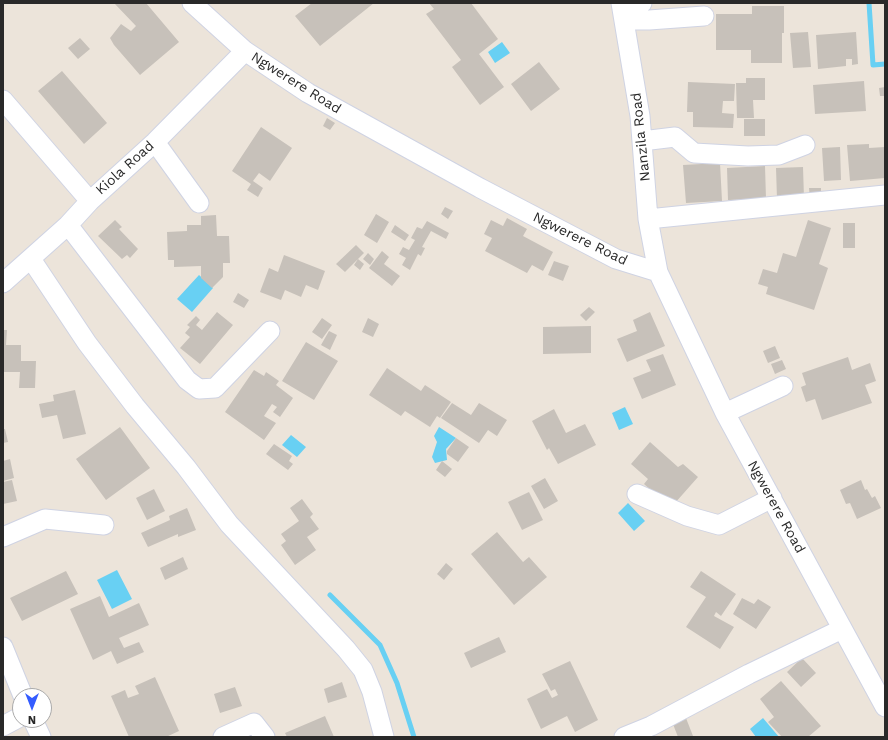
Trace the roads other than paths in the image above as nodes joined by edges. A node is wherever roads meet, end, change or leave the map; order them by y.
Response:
1 (192, 3) edge
2 (642, 3) edge
3 (622, 10) edge
4 (704, 16) dead end
5 (245, 50) junction
6 (3, 100) edge
7 (642, 141) junction
8 (155, 142) junction
9 (805, 145) dead end
10 (885, 195) edge
11 (90, 201) junction
12 (200, 203) dead end
13 (648, 219) junction
14 (68, 225) junction
15 (31, 259) junction
16 (658, 272) junction
17 (3, 283) edge
18 (270, 331) dead end
19 (783, 386) dead end
20 (725, 413) junction
21 (636, 494) dead end
22 (772, 498) junction
23 (104, 525) dead end
24 (3, 537) edge
25 (842, 629) junction
26 (3, 647) edge
27 (20, 688) edge
28 (885, 707) edge
29 (12, 721) edge
30 (3, 726) edge
31 (223, 737) edge
32 (265, 737) edge
33 (384, 737) edge
34 (624, 737) edge

1 - 5 street, Ngwerere Road
2 - 3 street
3 - 4 street
3 - 7 street, Nanzila Road
5 - 8 street, Kiola Road
5 - 16 street, Ngwerere Road
6 - 11 street
7 - 9 street
7 - 13 street, Nanzila Road
8 - 11 street, Kiola Road
8 - 12 street
10 - 13 street
11 - 14 street, Kiola Road
13 - 16 street, Nanzila Road
14 - 15 street, Kiola Road
14 - 18 street
15 - 17 street, Kiola Road
15 - 33 street
16 - 20 street, Ngwerere Road
19 - 20 street
20 - 22 street, Ngwerere Road
21 - 22 street
22 - 25 street, Ngwerere Road
23 - 24 street
25 - 28 street, Ngwerere Road
25 - 34 street
26 - 27 street
29 - 30 street
31 - 32 street

